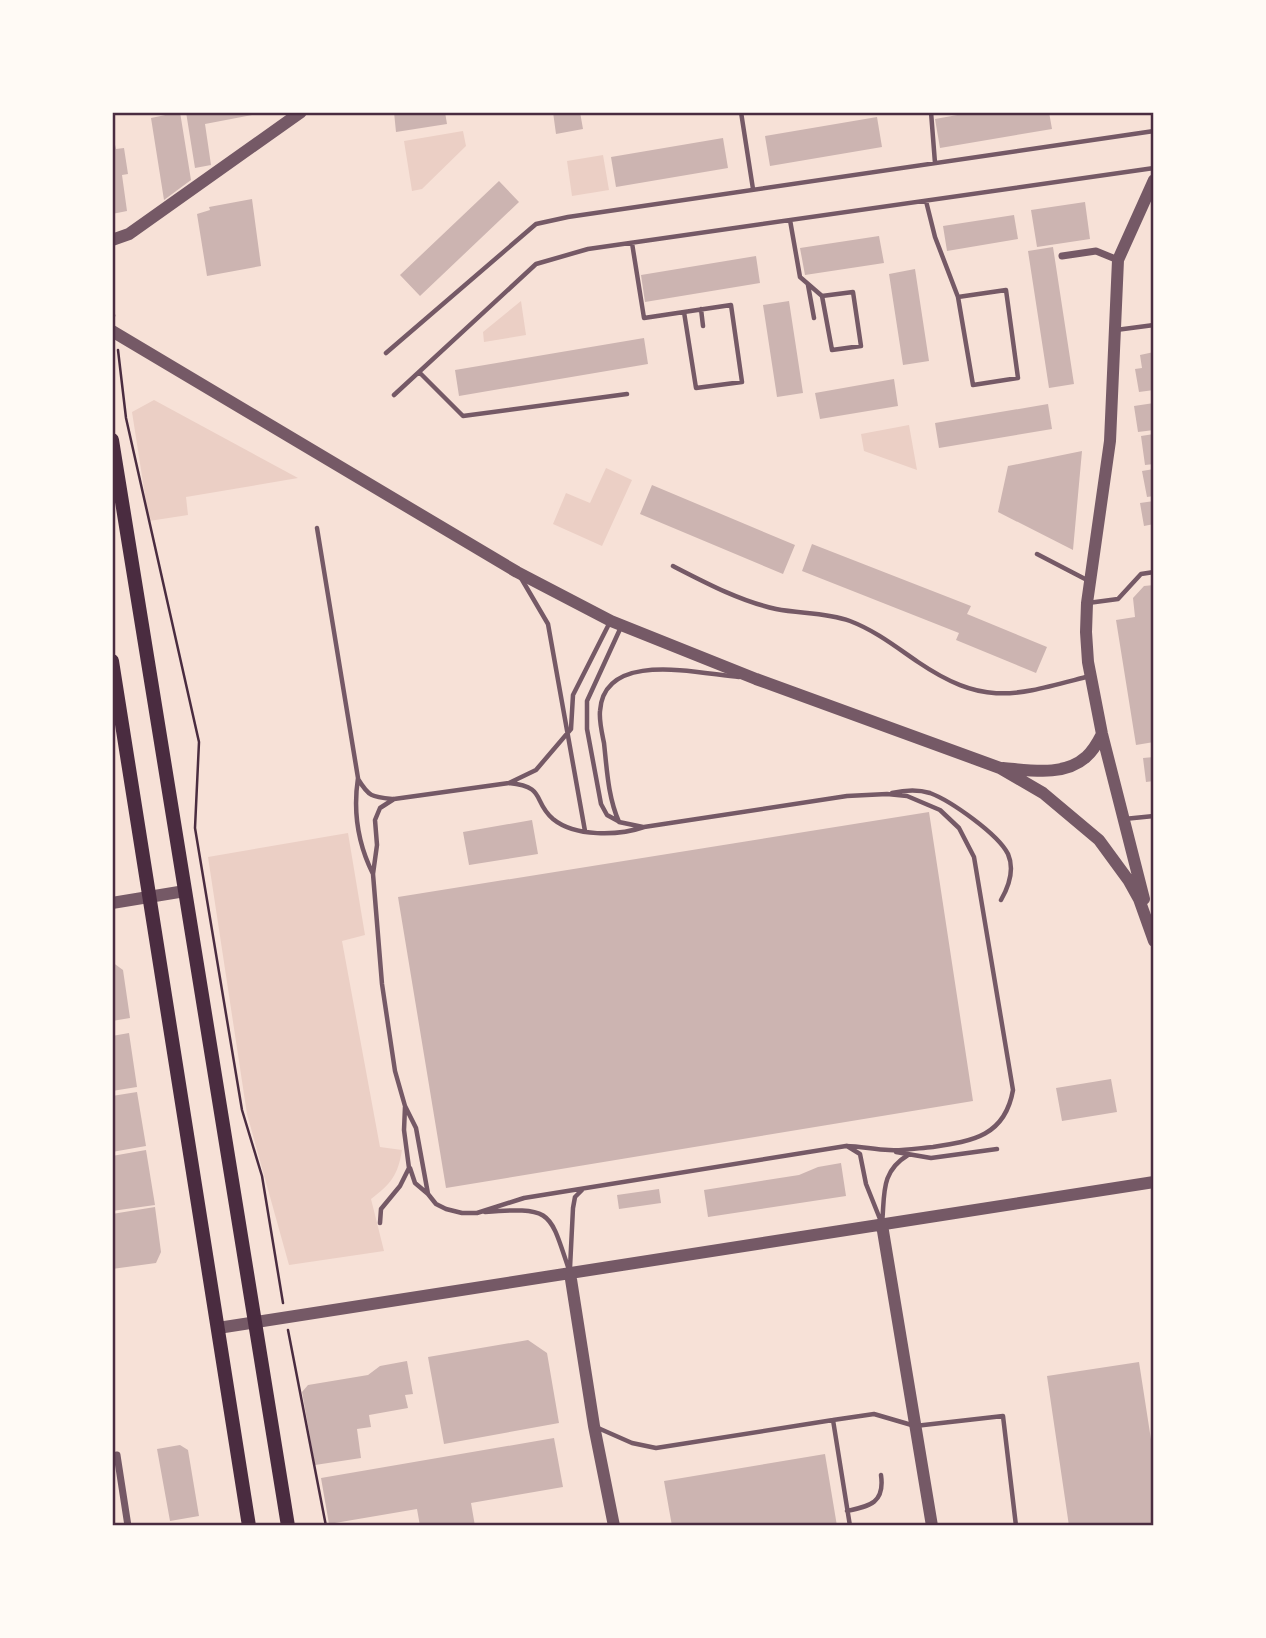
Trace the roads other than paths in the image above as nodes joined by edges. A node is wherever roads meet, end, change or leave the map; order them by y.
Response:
1 (301, 112) edge
2 (640, 112) edge
3 (649, 112) edge
4 (741, 112) edge
5 (931, 112) edge
6 (1154, 131) edge
7 (935, 163) junction
8 (1154, 168) edge
9 (1154, 180) edge
10 (753, 189) junction
11 (926, 201) junction
12 (790, 220) junction
13 (112, 240) edge
14 (632, 243) junction
15 (1062, 256) dead end
16 (1118, 260) junction
17 (808, 285) junction
18 (822, 296) junction
19 (958, 297) junction
20 (701, 309) junction
21 (684, 312) junction
22 (814, 318) dead end
23 (1154, 325) edge
24 (703, 326) dead end
25 (1115, 330) junction
26 (114, 333) edge
27 (386, 353) dead end
28 (419, 372) junction
29 (627, 394) dead end
30 (394, 395) dead end
31 (112, 440) edge
32 (317, 528) dead end
33 (1037, 554) dead end
34 (673, 566) dead end
35 (517, 572) junction
36 (1154, 572) edge
37 (1090, 583) junction
38 (1087, 603) junction
39 (616, 623) junction
40 (112, 661) edge
41 (1091, 676) junction
42 (756, 679) junction
43 (1102, 734) junction
44 (567, 736) junction
45 (1000, 768) junction
46 (358, 778) junction
47 (509, 783) junction
48 (887, 794) junction
49 (394, 799) junction
50 (1154, 816) edge
51 (1124, 819) junction
52 (619, 822) junction
53 (644, 827) junction
54 (585, 831) junction
55 (373, 874) junction
56 (185, 891) junction
57 (149, 896) junction
58 (1001, 900) dead end
59 (112, 903) edge
60 (1154, 939) edge
61 (405, 1106) junction
62 (846, 1146) junction
63 (997, 1149) dead end
64 (888, 1150) junction
65 (909, 1154) junction
66 (409, 1167) junction
67 (1154, 1182) edge
68 (583, 1189) junction
69 (428, 1194) junction
70 (477, 1213) junction
71 (380, 1223) dead end
72 (882, 1225) junction
73 (570, 1273) junction
74 (255, 1322) junction
75 (218, 1328) junction
76 (833, 1420) junction
77 (594, 1426) junction
78 (915, 1426) junction
79 (112, 1455) edge
80 (881, 1475) dead end
81 (847, 1511) junction
82 (128, 1526) edge
83 (250, 1526) edge
84 (288, 1526) edge
85 (614, 1526) edge
86 (850, 1526) edge
87 (932, 1526) edge
88 (1016, 1526) edge

1 - 13 street
2 - 3 lane
4 - 10 lane
5 - 7 lane
6 - 7 lane
7 - 10 lane
8 - 11 lane
9 - 16 street
10 - 27 lane
11 - 12 lane
11 - 19 lane
12 - 14 lane
12 - 17 lane
14 - 21 lane
14 - 28 lane
15 - 16 street
16 - 25 street
17 - 18 lane
17 - 22 lane
18 - 18 lane
19 - 19 lane
20 - 21 lane
20 - 21 lane
20 - 24 lane
23 - 25 lane
25 - 37 street
26 - 35 street
28 - 29 lane
28 - 30 lane
31 - 56 main road
32 - 46 lane
33 - 37 lane
34 - 41 lane
35 - 39 street
35 - 44 lane
36 - 38 lane
37 - 38 street
38 - 41 street
39 - 42 street
39 - 44 lane
39 - 52 lane
40 - 57 main road
41 - 43 street
42 - 45 street
42 - 52 lane
43 - 45 street
43 - 51 street
44 - 47 lane
44 - 54 lane
45 - 60 street
46 - 49 lane
46 - 55 lane
47 - 49 lane
47 - 54 lane
48 - 53 lane
48 - 58 lane
48 - 64 lane
49 - 55 lane
50 - 51 lane
51 - 60 street
52 - 53 lane
53 - 54 lane
55 - 61 lane
56 - 57 street
56 - 74 main road
57 - 59 street
57 - 75 main road
61 - 66 lane
61 - 69 lane
62 - 64 lane
62 - 68 lane
62 - 72 lane
63 - 65 lane
64 - 65 lane
65 - 72 lane
66 - 69 lane
66 - 71 lane
67 - 72 street
68 - 70 lane
68 - 73 lane
69 - 70 lane
70 - 73 lane
72 - 73 street
72 - 78 street
73 - 74 street
73 - 77 street
74 - 75 street
74 - 84 main road
75 - 83 main road
76 - 77 lane
76 - 78 lane
76 - 81 lane
77 - 85 street
78 - 87 street
78 - 88 lane
79 - 82 street
80 - 81 lane
81 - 86 lane

